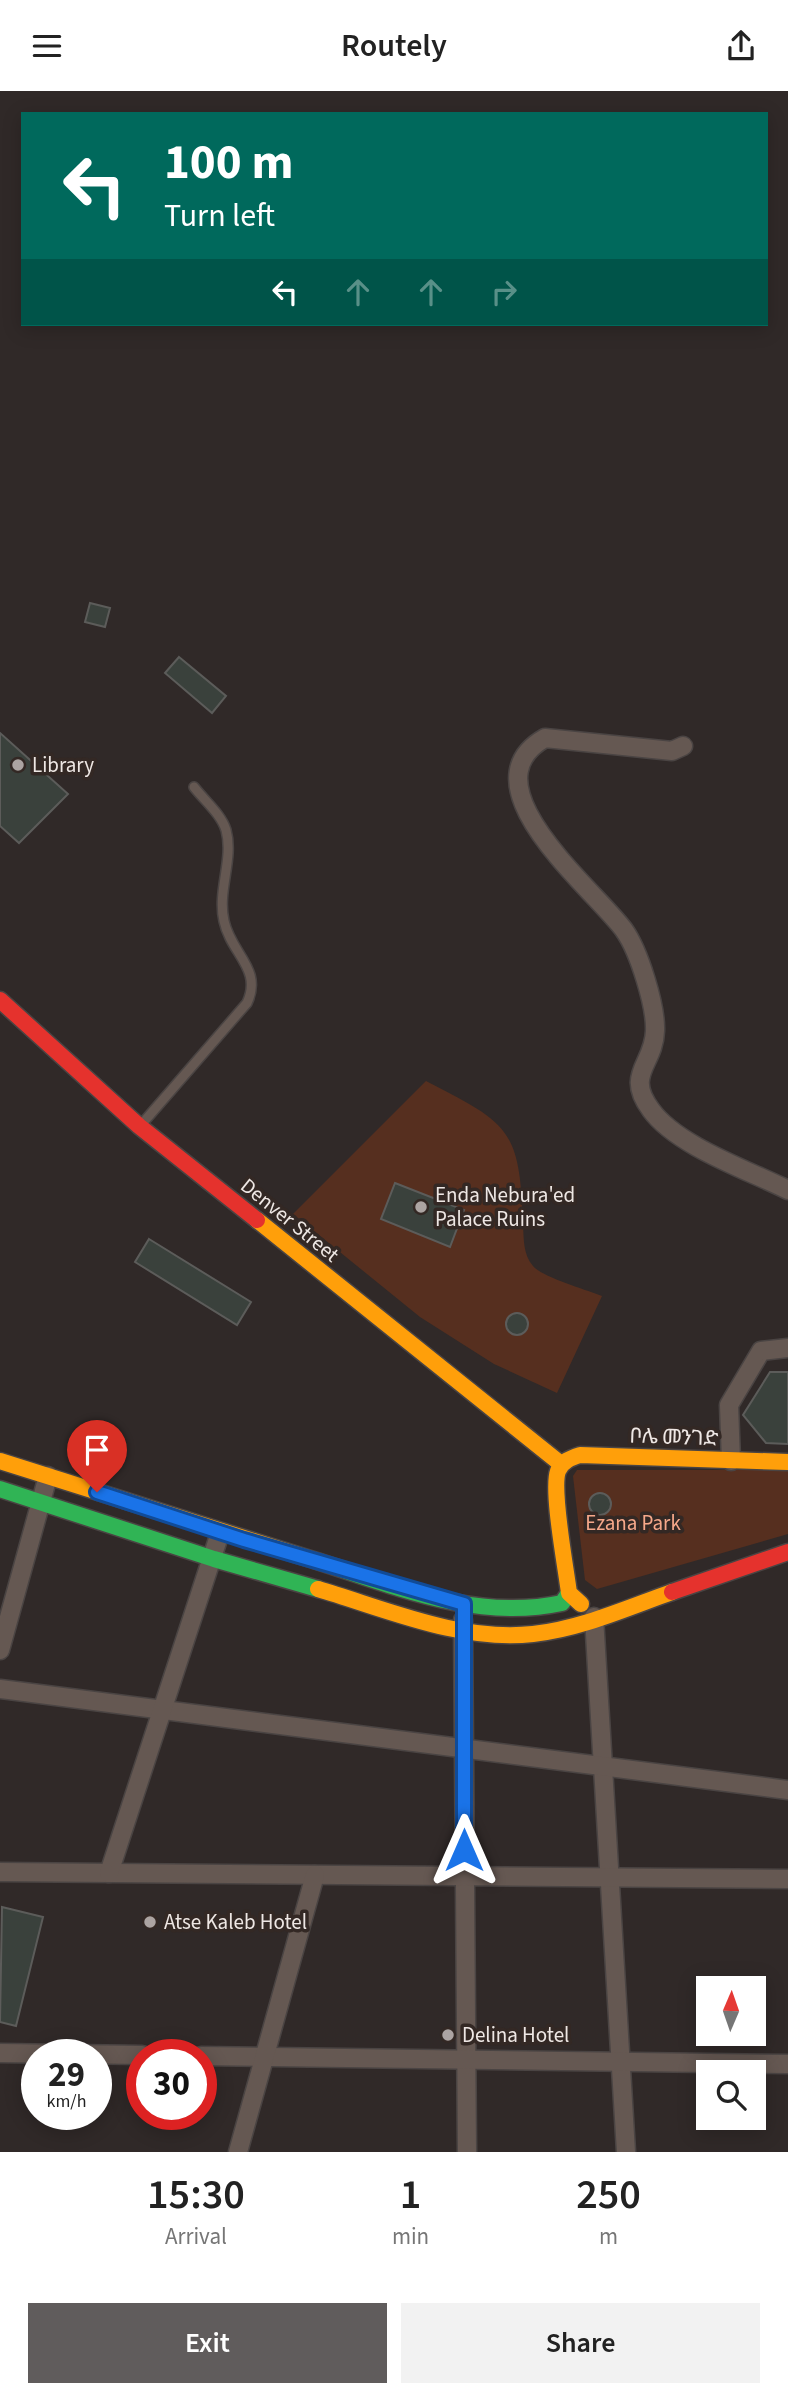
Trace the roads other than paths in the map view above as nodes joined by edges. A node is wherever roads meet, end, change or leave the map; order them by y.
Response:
1 (682, 746) dead end
2 (194, 787) dead end
3 (0, 1000) edge
4 (139, 1126) junction
5 (788, 1190) edge
6 (788, 1348) edge
7 (0, 1461) edge
8 (731, 1461) junction
9 (788, 1462) edge
10 (561, 1464) junction
11 (48, 1476) junction
12 (0, 1489) edge
13 (40, 1502) junction
14 (220, 1532) junction
15 (788, 1552) edge
16 (214, 1559) junction
17 (569, 1593) junction
18 (464, 1604) junction
19 (594, 1617) junction
20 (463, 1631) junction
21 (0, 1650) edge
22 (0, 1689) edge
23 (163, 1710) junction
24 (463, 1748) junction
25 (602, 1766) junction
26 (788, 1790) edge
27 (0, 1872) edge
28 (109, 1873) junction
29 (315, 1875) junction
30 (464, 1876) junction
31 (610, 1877) junction
32 (788, 1879) edge
33 (0, 2053) edge
34 (126, 2055) edge
35 (217, 2056) edge
36 (264, 2056) junction
37 (465, 2059) junction
38 (621, 2061) junction
39 (788, 2064) edge
40 (238, 2152) edge
41 (467, 2152) edge
42 (626, 2152) edge

1 - 5 street
2 - 4 lane
3 - 4 main road, Denver Street
4 - 10 main road, Denver Street
6 - 8 street
7 - 11 main road
8 - 9 main road, ቦሌ መንገድ
8 - 10 main road, ቦሌ መንገድ
10 - 17 main road
11 - 13 street
11 - 14 main road
12 - 13 main road
13 - 16 main road
13 - 21 street
14 - 16 street
14 - 18 main road
15 - 19 main road
16 - 20 main road
16 - 23 street
17 - 18 main road
17 - 19 main road
18 - 20 street
19 - 20 main road
19 - 25 street
20 - 24 street
22 - 23 street
23 - 24 street
23 - 28 street
24 - 25 street
24 - 30 street
25 - 26 street
25 - 31 street
27 - 28 street
28 - 29 street
29 - 30 street
29 - 36 street
30 - 31 street
30 - 37 street
31 - 32 street
31 - 38 street
33 - 34 street
35 - 36 street
36 - 37 street
36 - 40 street
37 - 38 street
37 - 41 street
38 - 39 street
38 - 42 street

